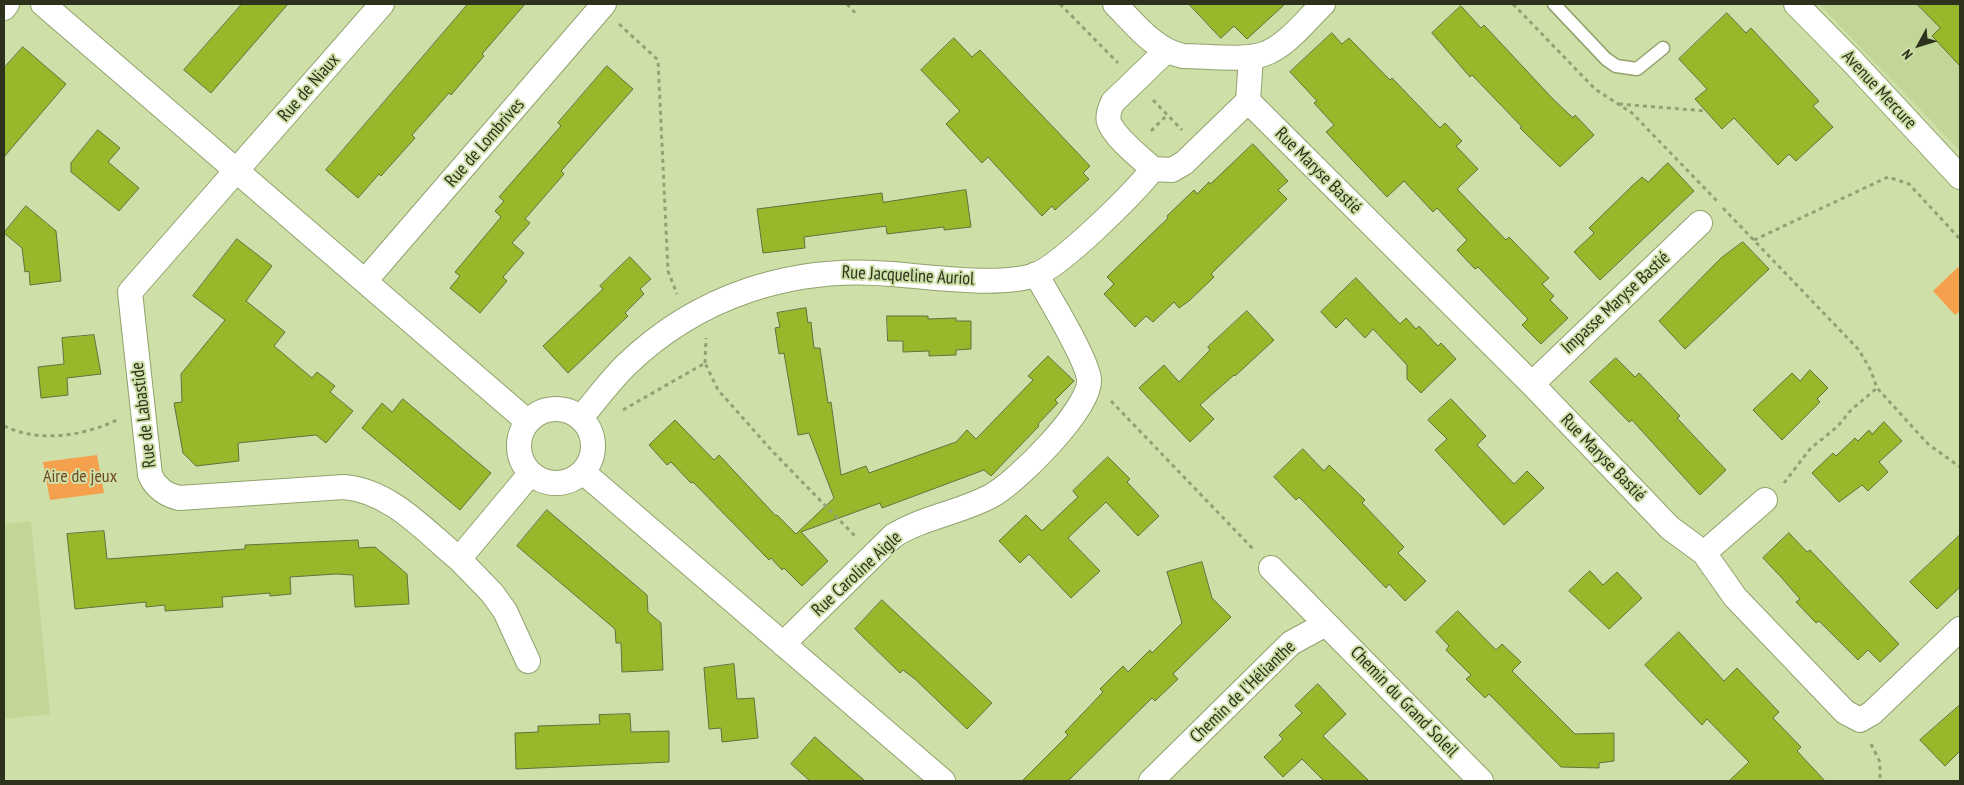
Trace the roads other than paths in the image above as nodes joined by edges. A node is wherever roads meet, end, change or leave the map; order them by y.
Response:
1 (8, 4) edge
2 (43, 4) edge
3 (382, 4) edge
4 (1115, 4) edge
5 (1323, 4) edge
6 (1554, 4) edge
7 (1796, 4) edge
8 (602, 6) edge
9 (4, 8) edge
10 (1663, 48) dead end
11 (1166, 51) junction
12 (1252, 56) junction
13 (1248, 101) junction
14 (1153, 170) junction
15 (235, 172) junction
16 (1960, 178) edge
17 (1700, 223) dead end
18 (1036, 274) junction
19 (365, 281) junction
20 (1532, 384) junction
21 (588, 410) junction
22 (527, 421) junction
23 (583, 472) junction
24 (530, 474) junction
25 (1765, 500) road end
26 (1704, 553) junction
27 (459, 559) junction
28 (1271, 568) road end
29 (1326, 624) junction
30 (1960, 630) edge
31 (783, 644) junction
32 (528, 661) dead end
33 (943, 781) edge
34 (1151, 781) edge
35 (1481, 781) edge

1 - 9 street
2 - 15 street
3 - 15 street, Rue de Niaux
4 - 11 street
5 - 12 street
6 - 10 lane
7 - 16 street, Avenue Mercure
8 - 19 street, Rue de Lombrives
11 - 12 street
11 - 14 street
12 - 13 street
13 - 14 street
13 - 20 street, Rue Maryse Bastié
14 - 18 street, Rue Jacqueline Auriol
15 - 19 street
15 - 27 street, Rue de Labastide
17 - 20 street, Impasse Maryse Bastié
18 - 21 street, Rue Jacqueline Auriol
18 - 31 street, Rue Caroline Aigle
19 - 22 street
20 - 26 street, Rue Maryse Bastié
21 - 22 street
21 - 23 street
22 - 24 street
23 - 24 street
23 - 31 street
24 - 27 street
25 - 26 street
26 - 30 street, Rue Maryse Bastié
27 - 32 street, Rue de Labastide
28 - 29 street
29 - 34 street, Chemin de l'Hélianthe
29 - 35 street, Chemin du Grand Soleil
31 - 33 street

